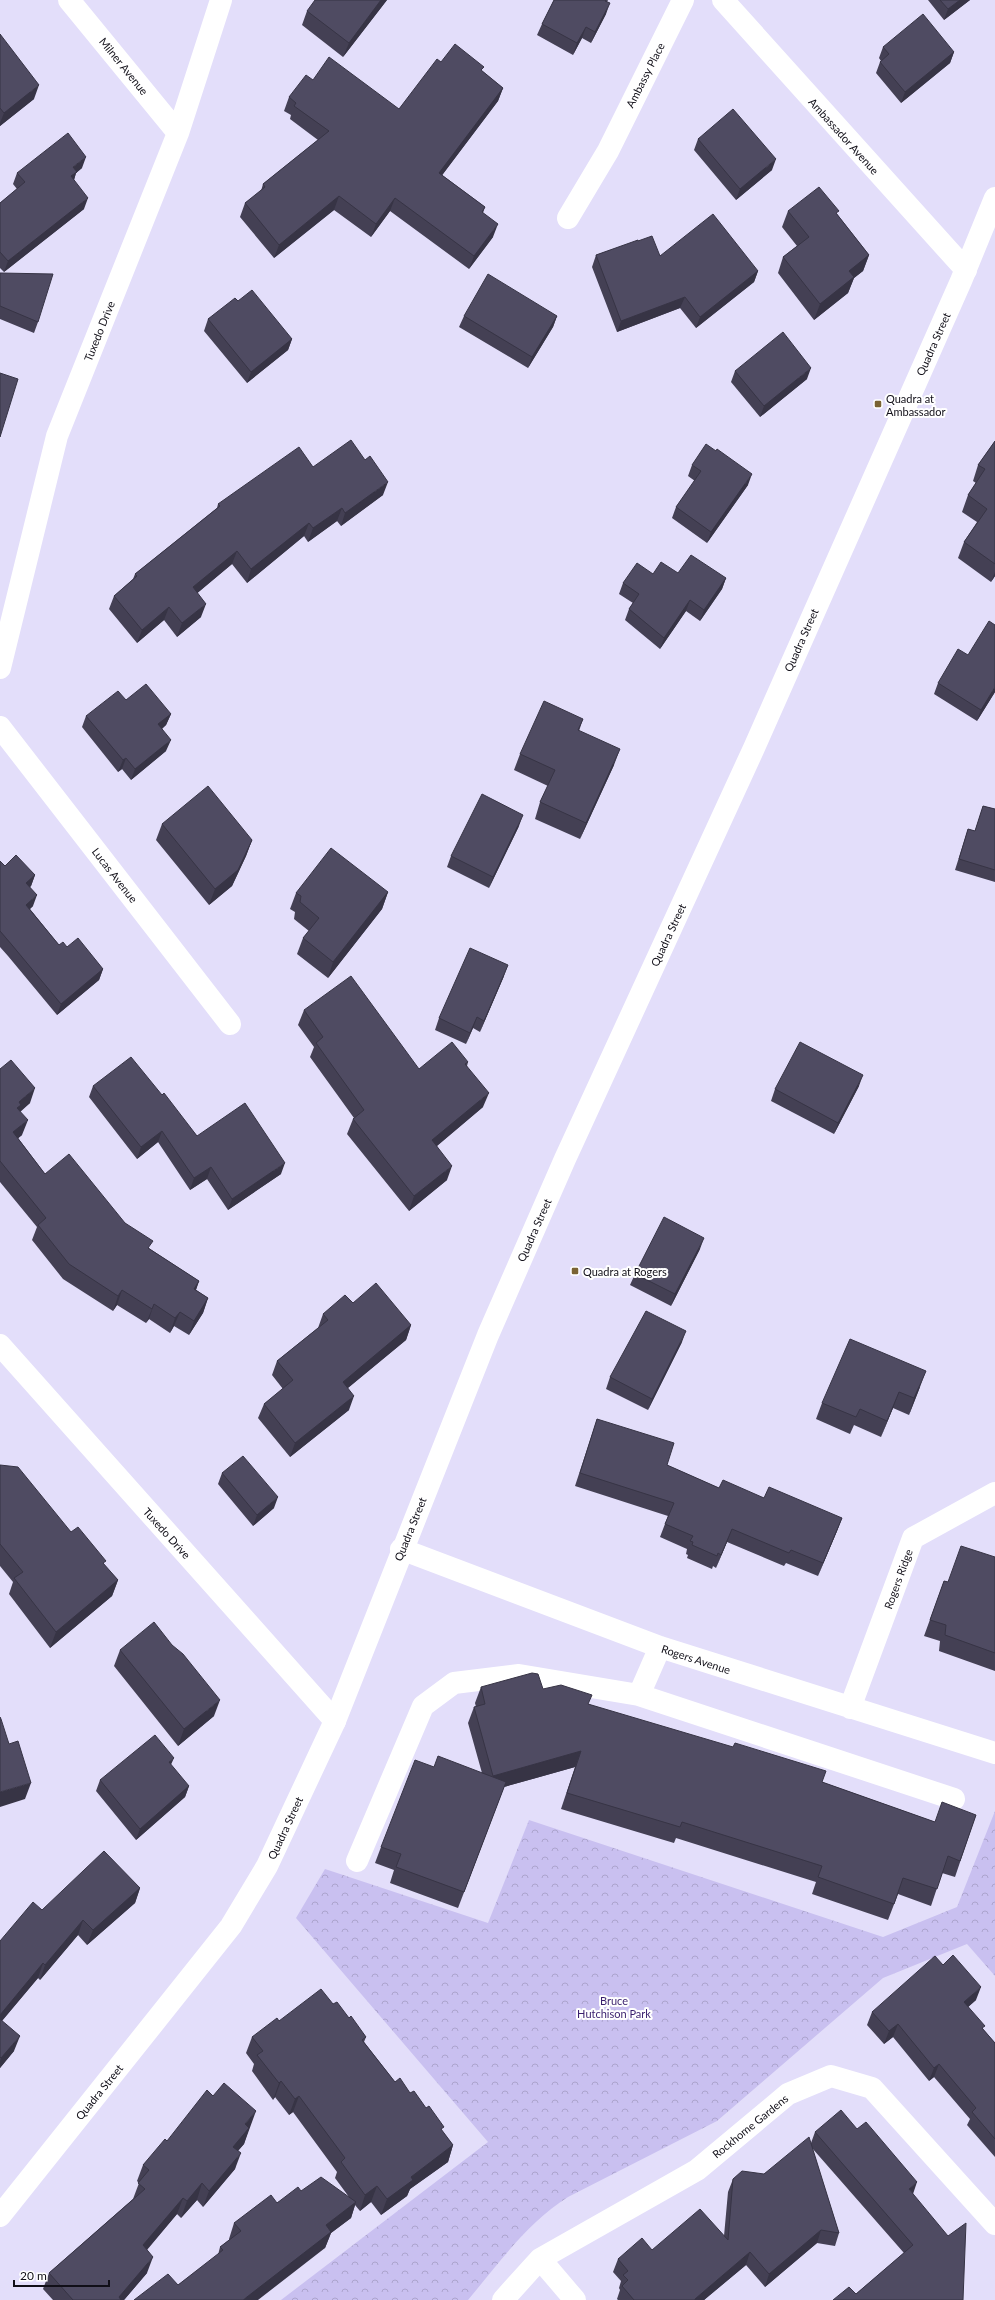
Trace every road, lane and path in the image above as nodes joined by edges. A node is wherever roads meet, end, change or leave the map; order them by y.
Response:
1 (69, 0) edge
2 (221, 0) edge
3 (683, 0) edge
4 (723, 0) edge
5 (178, 133) junction
6 (995, 198) edge
7 (568, 218) dead end
8 (966, 270) junction
9 (0, 668) edge
10 (0, 726) edge
11 (230, 1024) dead end
12 (0, 1346) edge
13 (995, 1493) edge
14 (401, 1549) junction
15 (660, 1647) junction
16 (639, 1694) junction
17 (850, 1708) junction
18 (335, 1721) junction
19 (995, 1753) edge
20 (954, 1799) dead end
21 (357, 1861) dead end
22 (0, 2216) edge
23 (995, 2224) edge
24 (540, 2259) junction
25 (503, 2300) edge
26 (575, 2300) edge

1 - 5 street, Milner Avenue
2 - 5 street, Tuxedo Drive
3 - 7 street, Ambassy Place
4 - 8 street, Ambassador Avenue
5 - 9 street, Tuxedo Drive
6 - 8 street, Quadra Street
8 - 14 street, Quadra Street
10 - 11 street, Lucas Avenue
12 - 18 street, Tuxedo Drive
13 - 17 street, Rogers Ridge
14 - 15 street, Rogers Avenue
14 - 18 street, Quadra Street
15 - 16 street
15 - 17 street, Rogers Avenue
16 - 20 street
16 - 21 street
17 - 19 street, Rogers Avenue
18 - 22 street, Quadra Street
23 - 24 street, Rockhome Gardens
24 - 25 street, Rockhome Gardens
24 - 26 street

